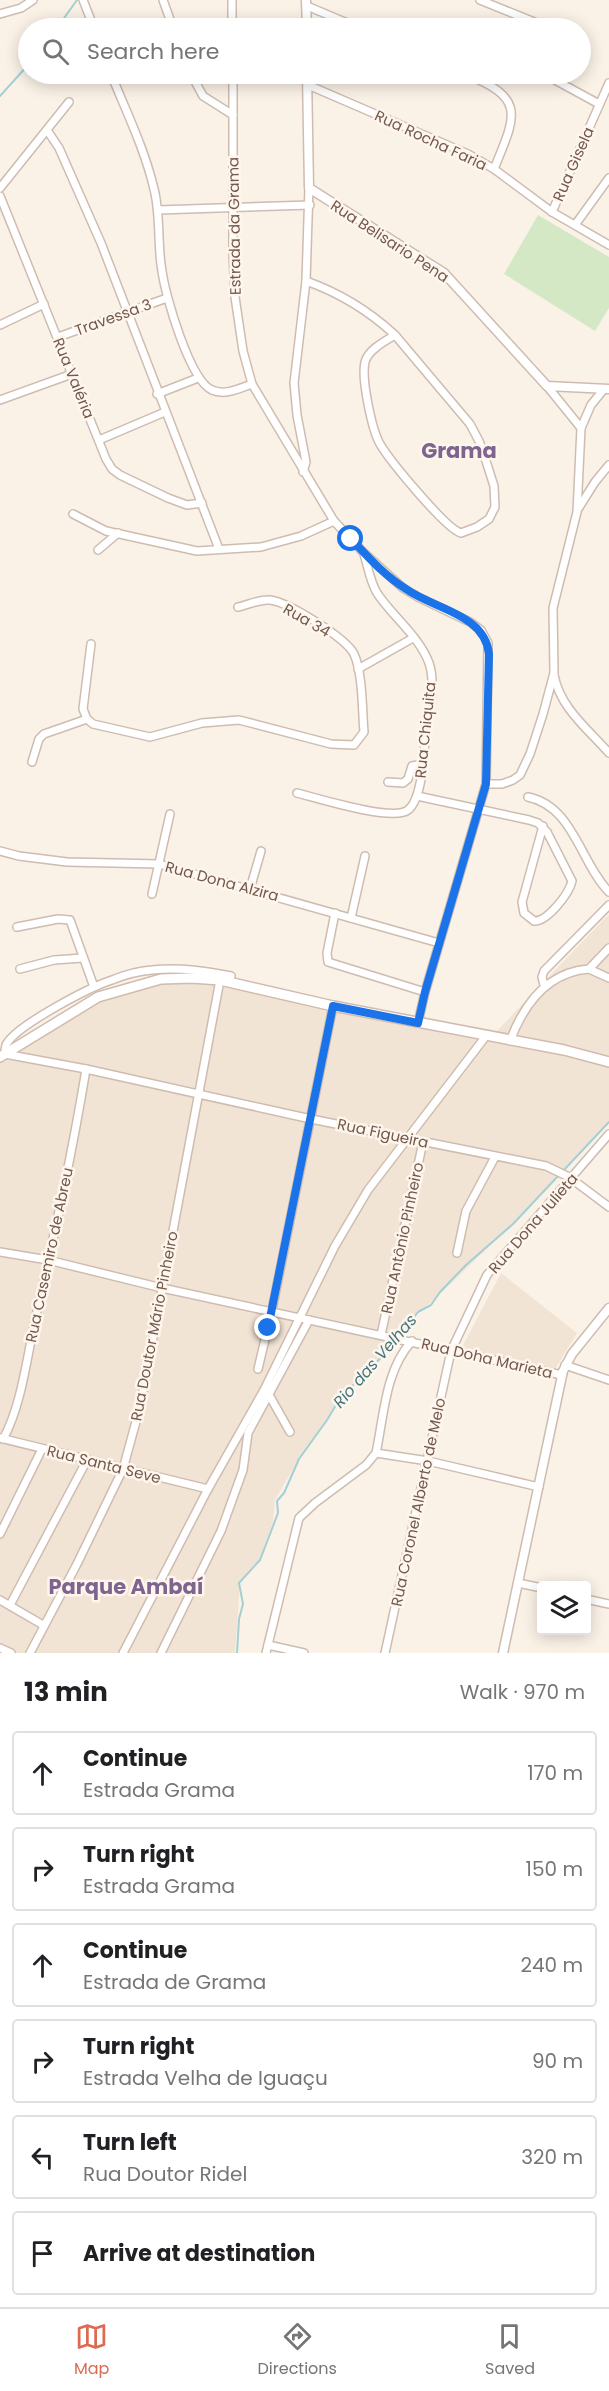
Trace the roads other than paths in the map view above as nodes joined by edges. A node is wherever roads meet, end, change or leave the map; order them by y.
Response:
1 (33, 0) edge
2 (83, 0) edge
3 (163, 0) edge
4 (232, 0) edge
5 (480, 0) edge
6 (306, 3) edge
7 (0, 14) edge
8 (90, 18) edge
9 (169, 18) edge
10 (232, 18) edge
11 (307, 18) edge
12 (338, 18) edge
13 (524, 18) edge
14 (609, 83) edge
15 (115, 84) edge
16 (196, 84) edge
17 (232, 84) edge
18 (487, 84) edge
19 (562, 84) edge
20 (308, 85) joint
21 (69, 102) dead end
22 (599, 104) junction
23 (233, 115) junction
24 (47, 130) junction
25 (494, 169) junction
26 (609, 178) edge
27 (0, 188) edge
28 (309, 188) junction
29 (0, 196) edge
30 (310, 205) junction
31 (233, 207) junction
32 (158, 210) junction
33 (552, 212) junction
34 (575, 225) junction
35 (609, 245) edge
36 (306, 280) junction
37 (167, 298) junction
38 (44, 304) junction
39 (126, 312) junction
40 (0, 324) edge
41 (395, 334) junction
42 (58, 337) junction
43 (72, 374) junction
44 (198, 378) junction
45 (252, 384) junction
46 (547, 386) junction
47 (607, 389) edge
48 (158, 394) junction
49 (0, 400) edge
50 (165, 412) junction
51 (581, 428) junction
52 (99, 440) junction
53 (609, 465) edge
54 (303, 471) junction
55 (202, 503) junction
56 (577, 512) junction
57 (73, 514) dead end
58 (334, 521) junction
59 (118, 533) junction
60 (219, 549) junction
61 (98, 550) dead end
62 (363, 552) junction
63 (238, 607) dead end
64 (413, 638) junction
65 (91, 644) dead end
66 (358, 669) junction
67 (554, 673) junction
68 (87, 719) junction
69 (609, 753) edge
70 (32, 762) dead end
71 (423, 764) junction
72 (388, 782) dead end
73 (486, 784) junction
74 (297, 793) dead end
75 (417, 796) junction
76 (528, 796) dead end
77 (478, 809) junction
78 (170, 814) dead end
79 (543, 826) junction
80 (0, 851) edge
81 (261, 851) dead end
82 (365, 856) dead end
83 (159, 864) junction
84 (250, 889) junction
85 (609, 892) edge
86 (152, 894) dead end
87 (609, 905) edge
88 (335, 913) junction
89 (351, 918) junction
90 (17, 927) dead end
91 (439, 943) junction
92 (609, 948) edge
93 (83, 958) junction
94 (20, 969) dead end
95 (589, 969) junction
96 (231, 976) dead end
97 (609, 978) edge
98 (220, 980) junction
99 (544, 986) junction
100 (94, 987) junction
101 (425, 992) junction
102 (333, 1006) junction
103 (418, 1023) junction
104 (486, 1036) junction
105 (510, 1041) junction
106 (3, 1056) edge
107 (609, 1062) edge
108 (86, 1069) junction
109 (199, 1094) junction
110 (311, 1119) junction
111 (609, 1134) edge
112 (406, 1137) junction
113 (423, 1142) junction
114 (495, 1156) junction
115 (571, 1178) junction
116 (609, 1207) edge
117 (0, 1252) edge
118 (457, 1253) dead end
119 (48, 1260) junction
120 (162, 1288) junction
121 (609, 1308) edge
122 (273, 1310) junction
123 (299, 1317) junction
124 (309, 1320) junction
125 (384, 1335) junction
126 (410, 1340) junction
127 (451, 1351) junction
128 (565, 1365) junction
129 (258, 1369) dead end
130 (562, 1375) junction
131 (609, 1380) edge
132 (267, 1392) junction
133 (290, 1432) dead end
134 (1, 1438) edge
135 (42, 1449) junction
136 (376, 1453) junction
137 (87, 1460) junction
138 (428, 1461) junction
139 (123, 1470) junction
140 (538, 1488) junction
141 (208, 1489) junction
142 (0, 1534) edge
143 (518, 1582) junction
144 (537, 1587) edge
145 (0, 1600) edge
146 (591, 1600) edge
147 (609, 1604) edge
148 (10, 1605) junction
149 (43, 1625) junction
150 (268, 1645) junction
151 (0, 1648) edge
152 (11, 1653) edge
153 (30, 1653) edge
154 (123, 1653) edge
155 (161, 1653) edge
156 (266, 1653) edge
157 (304, 1653) edge
158 (385, 1653) edge
159 (503, 1653) edge

1 - 7 street
2 - 8 street
3 - 9 street
4 - 10 street
5 - 13 street
6 - 11 street
6 - 12 street
14 - 22 street, Rua Gisela
15 - 32 street
16 - 23 street
17 - 23 street, Estrada da Grama
18 - 25 street
19 - 22 street
20 - 25 street, Rua Rocha Faria
20 - 28 street
21 - 24 street
22 - 33 street, Rua Gisela
23 - 31 street, Estrada da Grama
24 - 27 street
24 - 39 street
25 - 33 street, Rua Rocha Faria
26 - 34 street
28 - 30 street
28 - 46 street, Rua Belisario Pena
29 - 38 street, Rua Valéria
30 - 31 street, Rua Belisario Pena
30 - 36 street
31 - 32 street, Rua Belisario Pena
31 - 45 street, Estrada da Grama
32 - 37 street
33 - 34 street, Rua Rocha Faria
34 - 35 street, Rua Rocha Faria
36 - 41 street
36 - 54 street
37 - 39 street, Travessa 3
37 - 44 street
38 - 40 street
38 - 42 street, Rua Valéria
39 - 42 street, Travessa 3
39 - 48 street
41 - 41 street
42 - 43 street, Rua Valéria
43 - 49 street
43 - 52 street, Rua Valéria
44 - 45 street
44 - 48 street
45 - 54 street, Estrada da Grama
46 - 47 street
46 - 51 street
47 - 51 street
48 - 50 street
50 - 52 street
50 - 55 street
51 - 56 street
52 - 55 street, Rua Valéria
53 - 56 street
54 - 58 street, Estrada da Grama
55 - 60 street
56 - 67 street
57 - 59 street
58 - 60 street
58 - 62 street, Estrada da Grama
59 - 60 street
59 - 61 street
62 - 64 street, Rua Chiquita
62 - 73 street, Estrada da Grama
63 - 66 street, Rua 34
64 - 66 street
64 - 71 street, Rua Chiquita
65 - 68 street
66 - 68 street, Rua 34
67 - 69 street
67 - 73 street
68 - 70 street
71 - 72 street
71 - 75 street, Rua Chiquita
73 - 77 street, Estrada da Grama
74 - 75 street, Rua Chiquita
75 - 77 street
76 - 85 street
77 - 79 street
77 - 91 street, Estrada da Grama
78 - 83 street
79 - 79 street
80 - 83 street, Rua Dona Alzira
81 - 84 street
82 - 89 street
83 - 84 street, Rua Dona Alzira
83 - 86 street
84 - 88 street, Rua Dona Alzira
87 - 99 street
88 - 89 street, Rua Dona Alzira
88 - 101 street
89 - 91 street, Rua Dona Alzira
90 - 93 street
91 - 101 street, Estrada da Grama
92 - 95 street
93 - 94 street
93 - 100 street
95 - 97 street
95 - 99 street
96 - 100 street
98 - 102 main road
98 - 106 main road
98 - 109 street, Rua Doutor Mário Pinheiro
99 - 105 street
100 - 106 street
101 - 103 street, Estrada da Grama
102 - 103 main road
102 - 110 street
103 - 104 main road
104 - 105 main road
104 - 112 street
105 - 107 main road
106 - 108 street, Rua Figueira
108 - 109 street, Rua Figueira
108 - 119 street, Rua Casemiro de Abreu
109 - 110 street, Rua Figueira
109 - 120 street, Rua Doutor Mário Pinheiro
110 - 112 street, Rua Figueira
110 - 122 street
111 - 115 street, Rua Dona Julieta
112 - 113 street, Rua Figueira
112 - 123 street
113 - 114 street, Rua Figueira
113 - 125 street, Rua Antônio Pinheiro
114 - 115 street, Rua Figueira
114 - 118 street
115 - 116 street, Rua Figueira
115 - 127 street, Rua Dona Julieta
117 - 119 street, Rua Doha Marieta
119 - 120 street, Rua Doha Marieta
119 - 134 street, Rua Casemiro de Abreu
120 - 122 street, Rua Doha Marieta
120 - 139 street, Rua Doutor Mário Pinheiro
121 - 128 street
122 - 123 street, Rua Doha Marieta
122 - 129 street
123 - 124 street, Rua Doha Marieta
123 - 132 street
124 - 125 street, Rua Doha Marieta
124 - 132 street
125 - 126 street, Rua Doha Marieta
126 - 127 street, Rua Doha Marieta
126 - 136 street
127 - 130 street, Rua Doha Marieta
127 - 138 street, Rua Coronel Alberto de Melo
128 - 130 street
128 - 131 street
130 - 140 street
132 - 133 street
132 - 141 street
132 - 155 street
134 - 135 street, Rua Santa Seve
135 - 137 street, Rua Santa Seve
135 - 142 street
136 - 138 street
136 - 150 street
137 - 139 street, Rua Santa Seve
137 - 148 street
138 - 140 street
138 - 158 street, Rua Coronel Alberto de Melo
139 - 141 street, Rua Santa Seve
139 - 149 street, Rua Doutor Mário Pinheiro
140 - 143 street
141 - 154 street
143 - 144 street
143 - 159 street
145 - 148 street
146 - 147 street
148 - 149 street
149 - 153 street, Rua Doutor Mário Pinheiro
150 - 156 street
150 - 157 street
151 - 152 street

